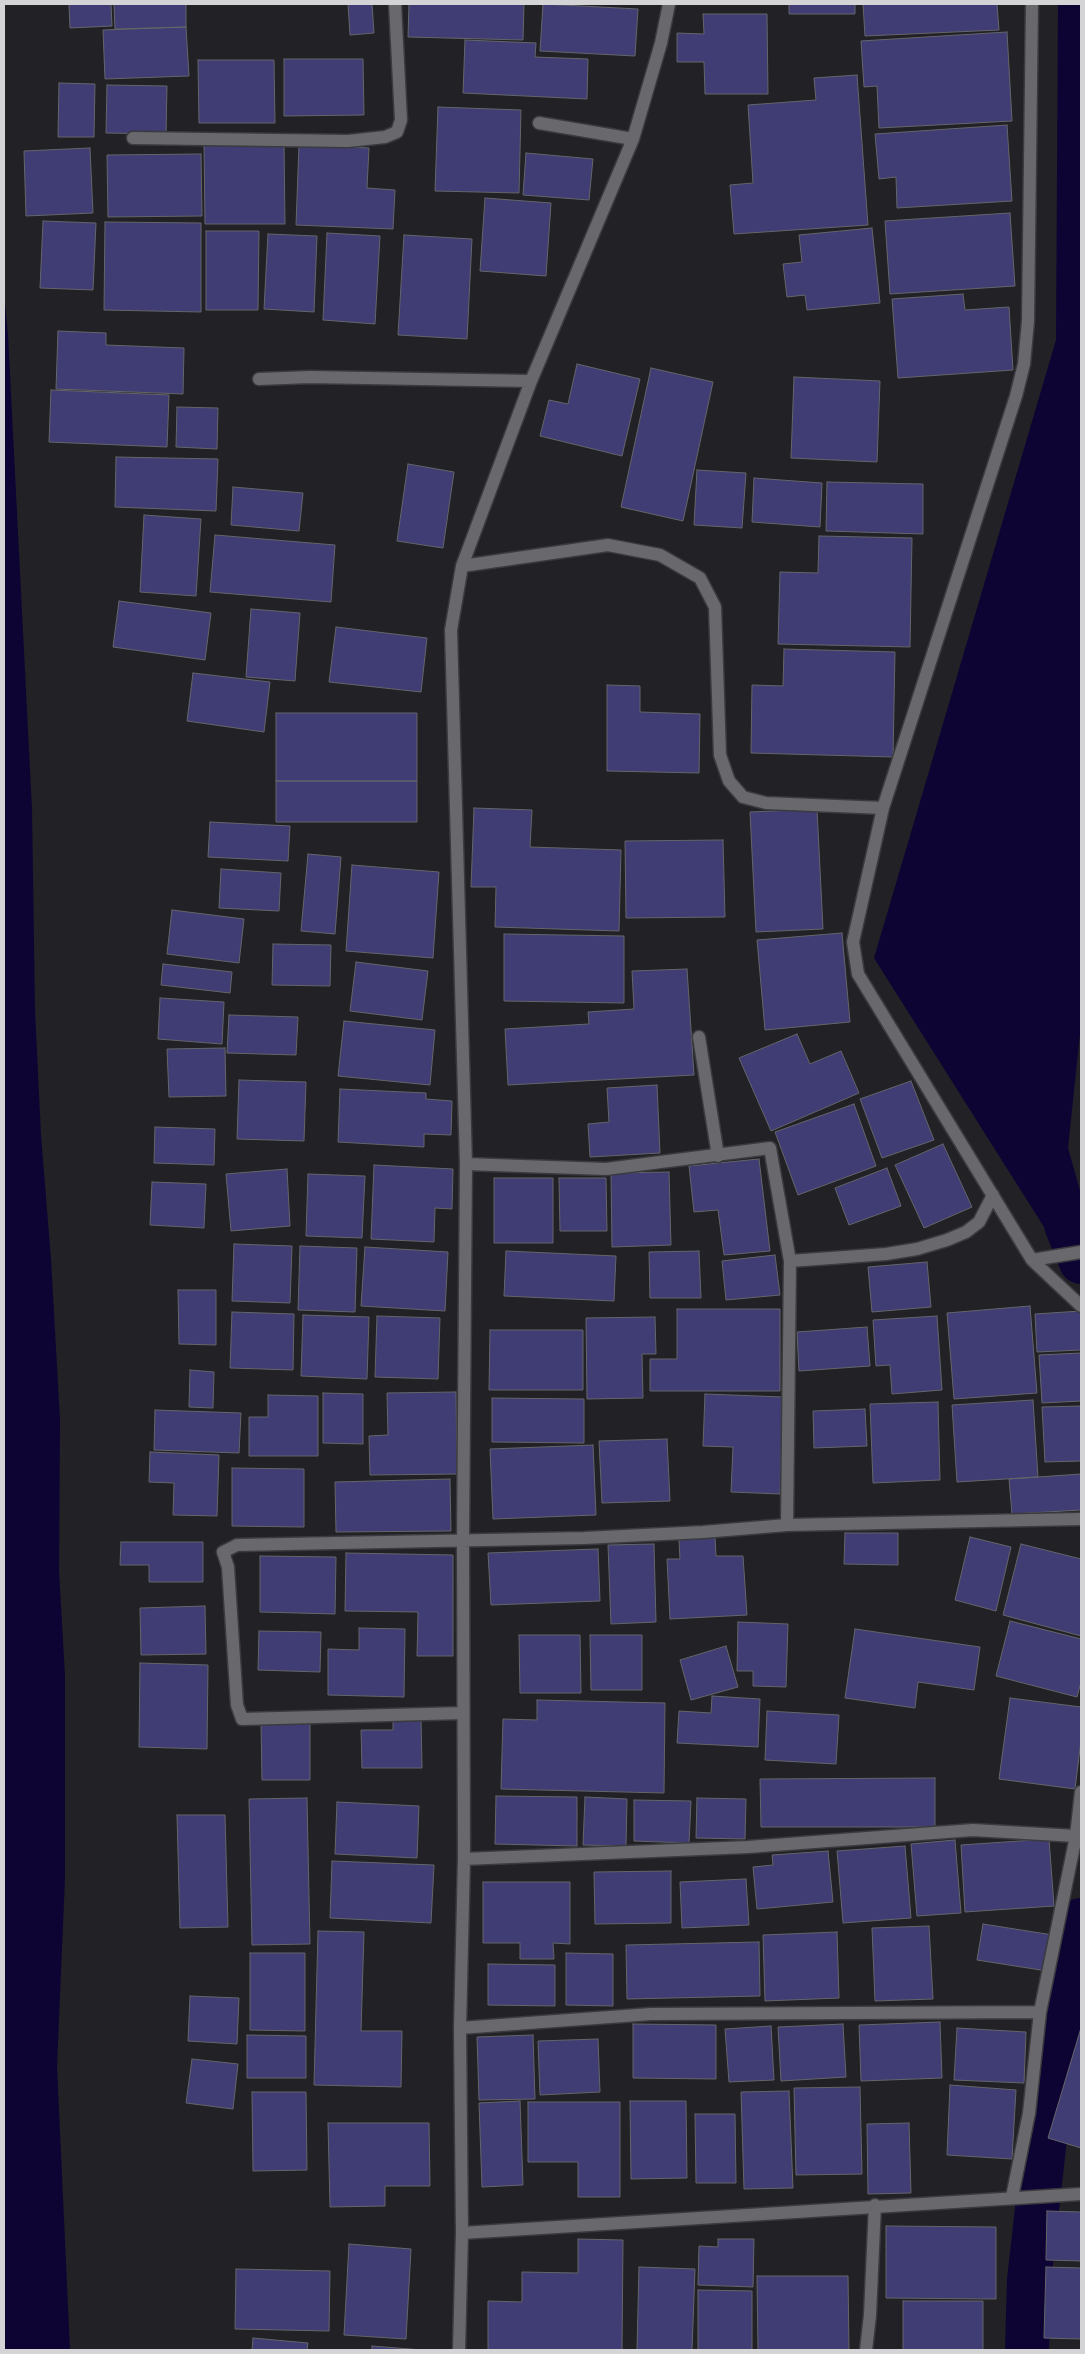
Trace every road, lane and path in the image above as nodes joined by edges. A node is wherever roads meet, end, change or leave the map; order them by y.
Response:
1 (395, 4) edge
2 (669, 4) edge
3 (1032, 4) edge
4 (539, 123) dead end
5 (133, 138) dead end
6 (633, 139) junction
7 (259, 379) dead end
8 (531, 380) junction
9 (462, 566) junction
10 (883, 808) junction
11 (699, 1036) dead end
12 (718, 1156) junction
13 (466, 1164) junction
14 (993, 1195) junction
15 (1081, 1252) edge
16 (1037, 1259) junction
17 (790, 1260) junction
18 (1081, 1306) edge
19 (1081, 1519) edge
20 (787, 1525) junction
21 (463, 1541) junction
22 (463, 1713) junction
23 (1081, 1792) edge
24 (1076, 1836) junction
25 (464, 1859) junction
26 (1040, 2012) junction
27 (460, 2028) junction
28 (1081, 2194) edge
29 (1012, 2197) junction
30 (875, 2206) junction
31 (462, 2233) junction
32 (459, 2350) edge
33 (866, 2350) edge

1 - 5 street
2 - 6 street
3 - 10 street
4 - 6 street
6 - 8 street
7 - 8 street
8 - 9 street
9 - 10 street
9 - 13 street
10 - 14 street
11 - 12 street
12 - 13 street
12 - 17 street
13 - 21 street
14 - 16 street
14 - 17 street
15 - 16 street
16 - 18 street
17 - 20 street
19 - 20 street
20 - 21 street
21 - 22 street
21 - 22 street
22 - 25 street
23 - 24 street
24 - 25 street
24 - 26 street
25 - 27 street
26 - 27 street
26 - 29 street
27 - 31 street
28 - 29 street
29 - 30 street
30 - 31 street
30 - 33 street
31 - 32 street

